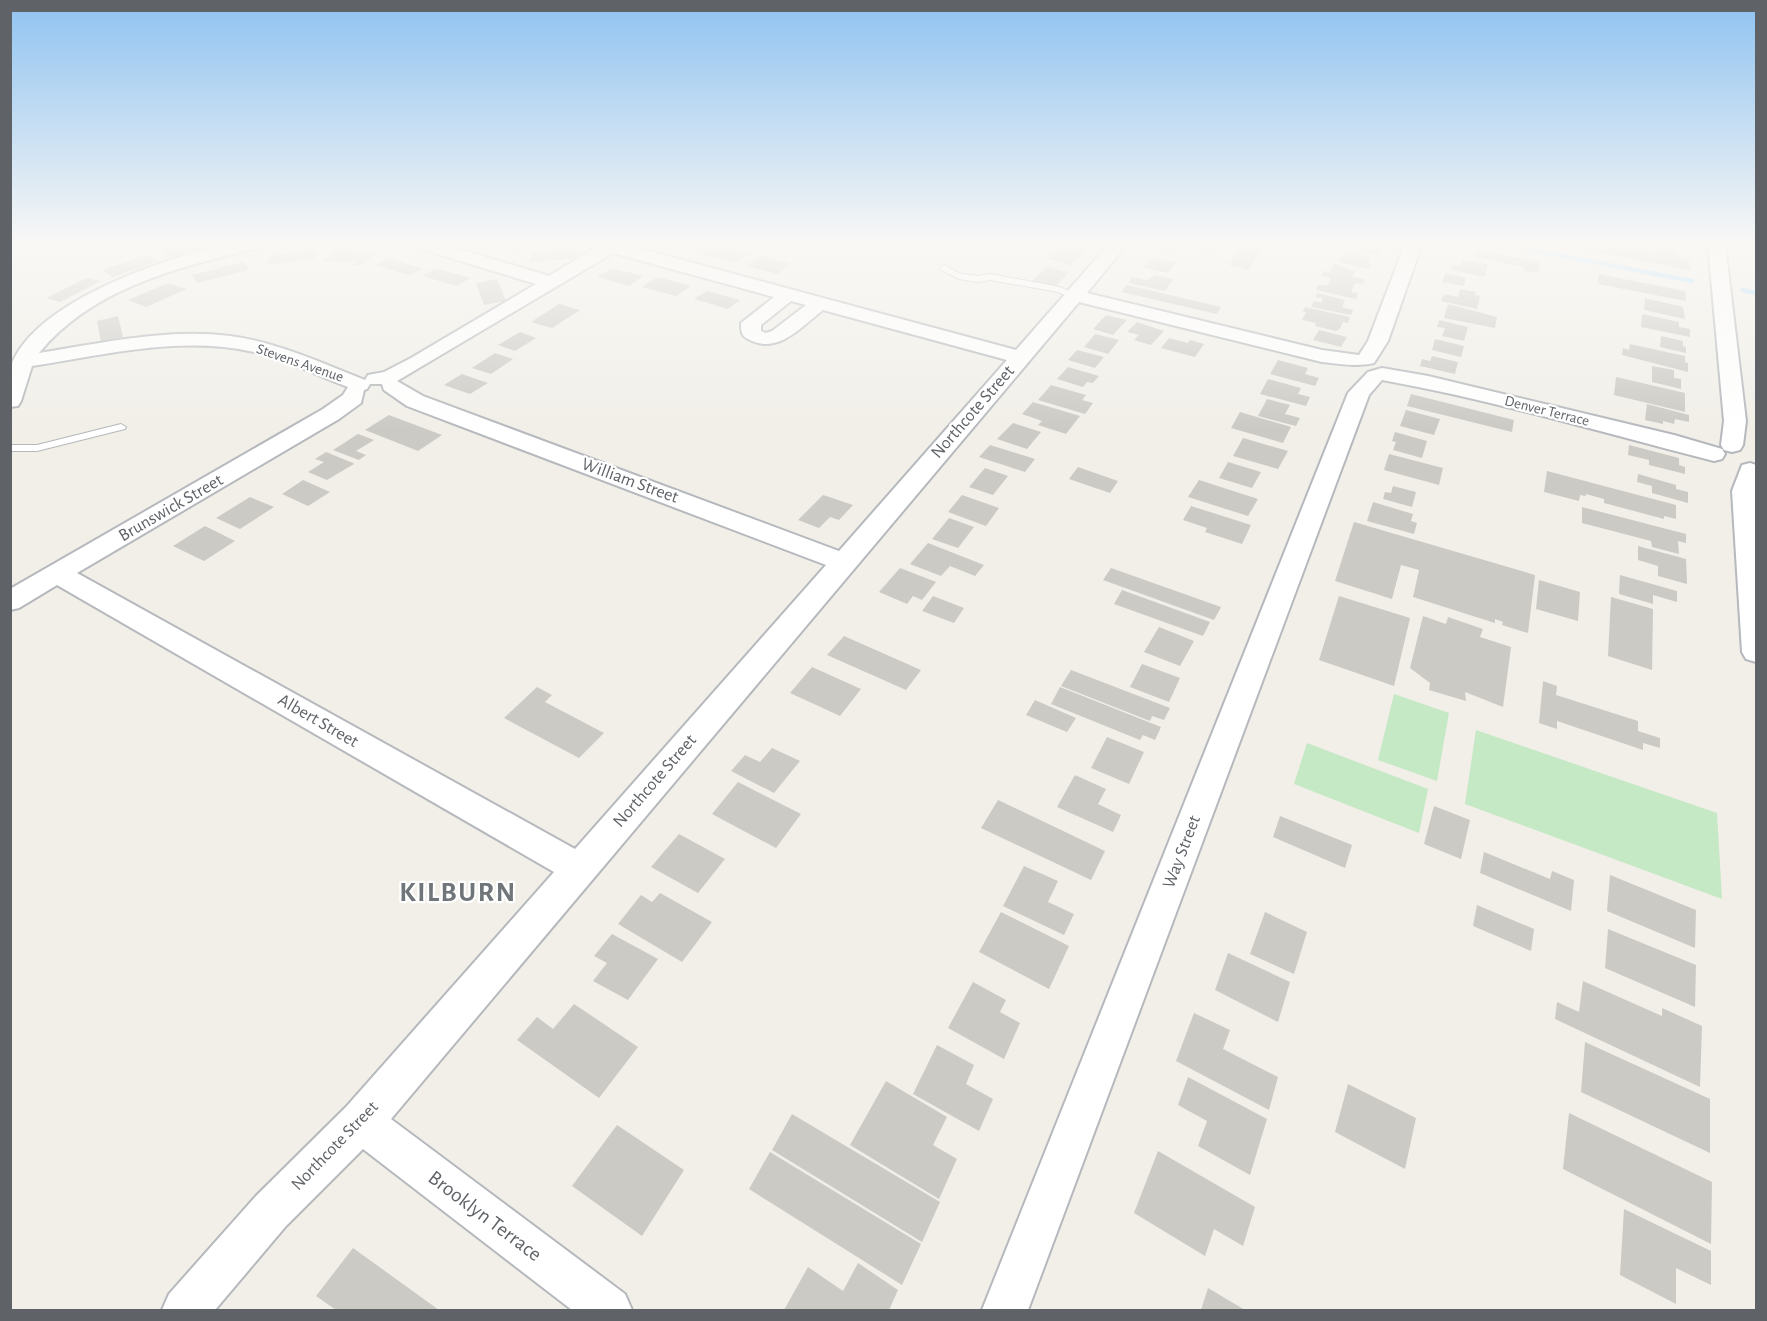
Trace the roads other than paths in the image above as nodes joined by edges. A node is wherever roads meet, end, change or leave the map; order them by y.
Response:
1 (83, 306) edge
2 (514, 306) edge
3 (774, 306) edge
4 (817, 306) edge
5 (825, 306) edge
6 (1065, 306) edge
7 (1114, 306) edge
8 (1391, 306) edge
9 (1723, 306) edge
10 (23, 353) edge
11 (1020, 357) junction
12 (1369, 367) junction
13 (12, 388) edge
14 (373, 389) junction
15 (121, 427) dead end
16 (10, 448) edge
17 (1738, 461) edge
18 (844, 562) junction
19 (58, 574) junction
20 (10, 602) edge
21 (1756, 652) edge
22 (579, 869) junction
23 (361, 1122) junction
24 (185, 1311) edge
25 (609, 1311) edge
26 (1005, 1311) edge

1 - 10 street
2 - 14 street, Brunswick Street
3 - 4 street
5 - 11 street
6 - 11 street, Northcote Street
7 - 12 street, Denver Terrace
8 - 12 street, Way Street
9 - 17 street
10 - 13 street
10 - 14 street, Stevens Avenue
11 - 18 street, Northcote Street
12 - 17 street, Denver Terrace
12 - 26 street, Way Street
14 - 18 street, William Street
14 - 19 street, Brunswick Street
15 - 16 lane
17 - 21 street
18 - 22 street, Northcote Street
19 - 20 street, Brunswick Street
19 - 22 street, Albert Street
22 - 23 street, Northcote Street
23 - 24 street, Northcote Street
23 - 25 street, Brooklyn Terrace

